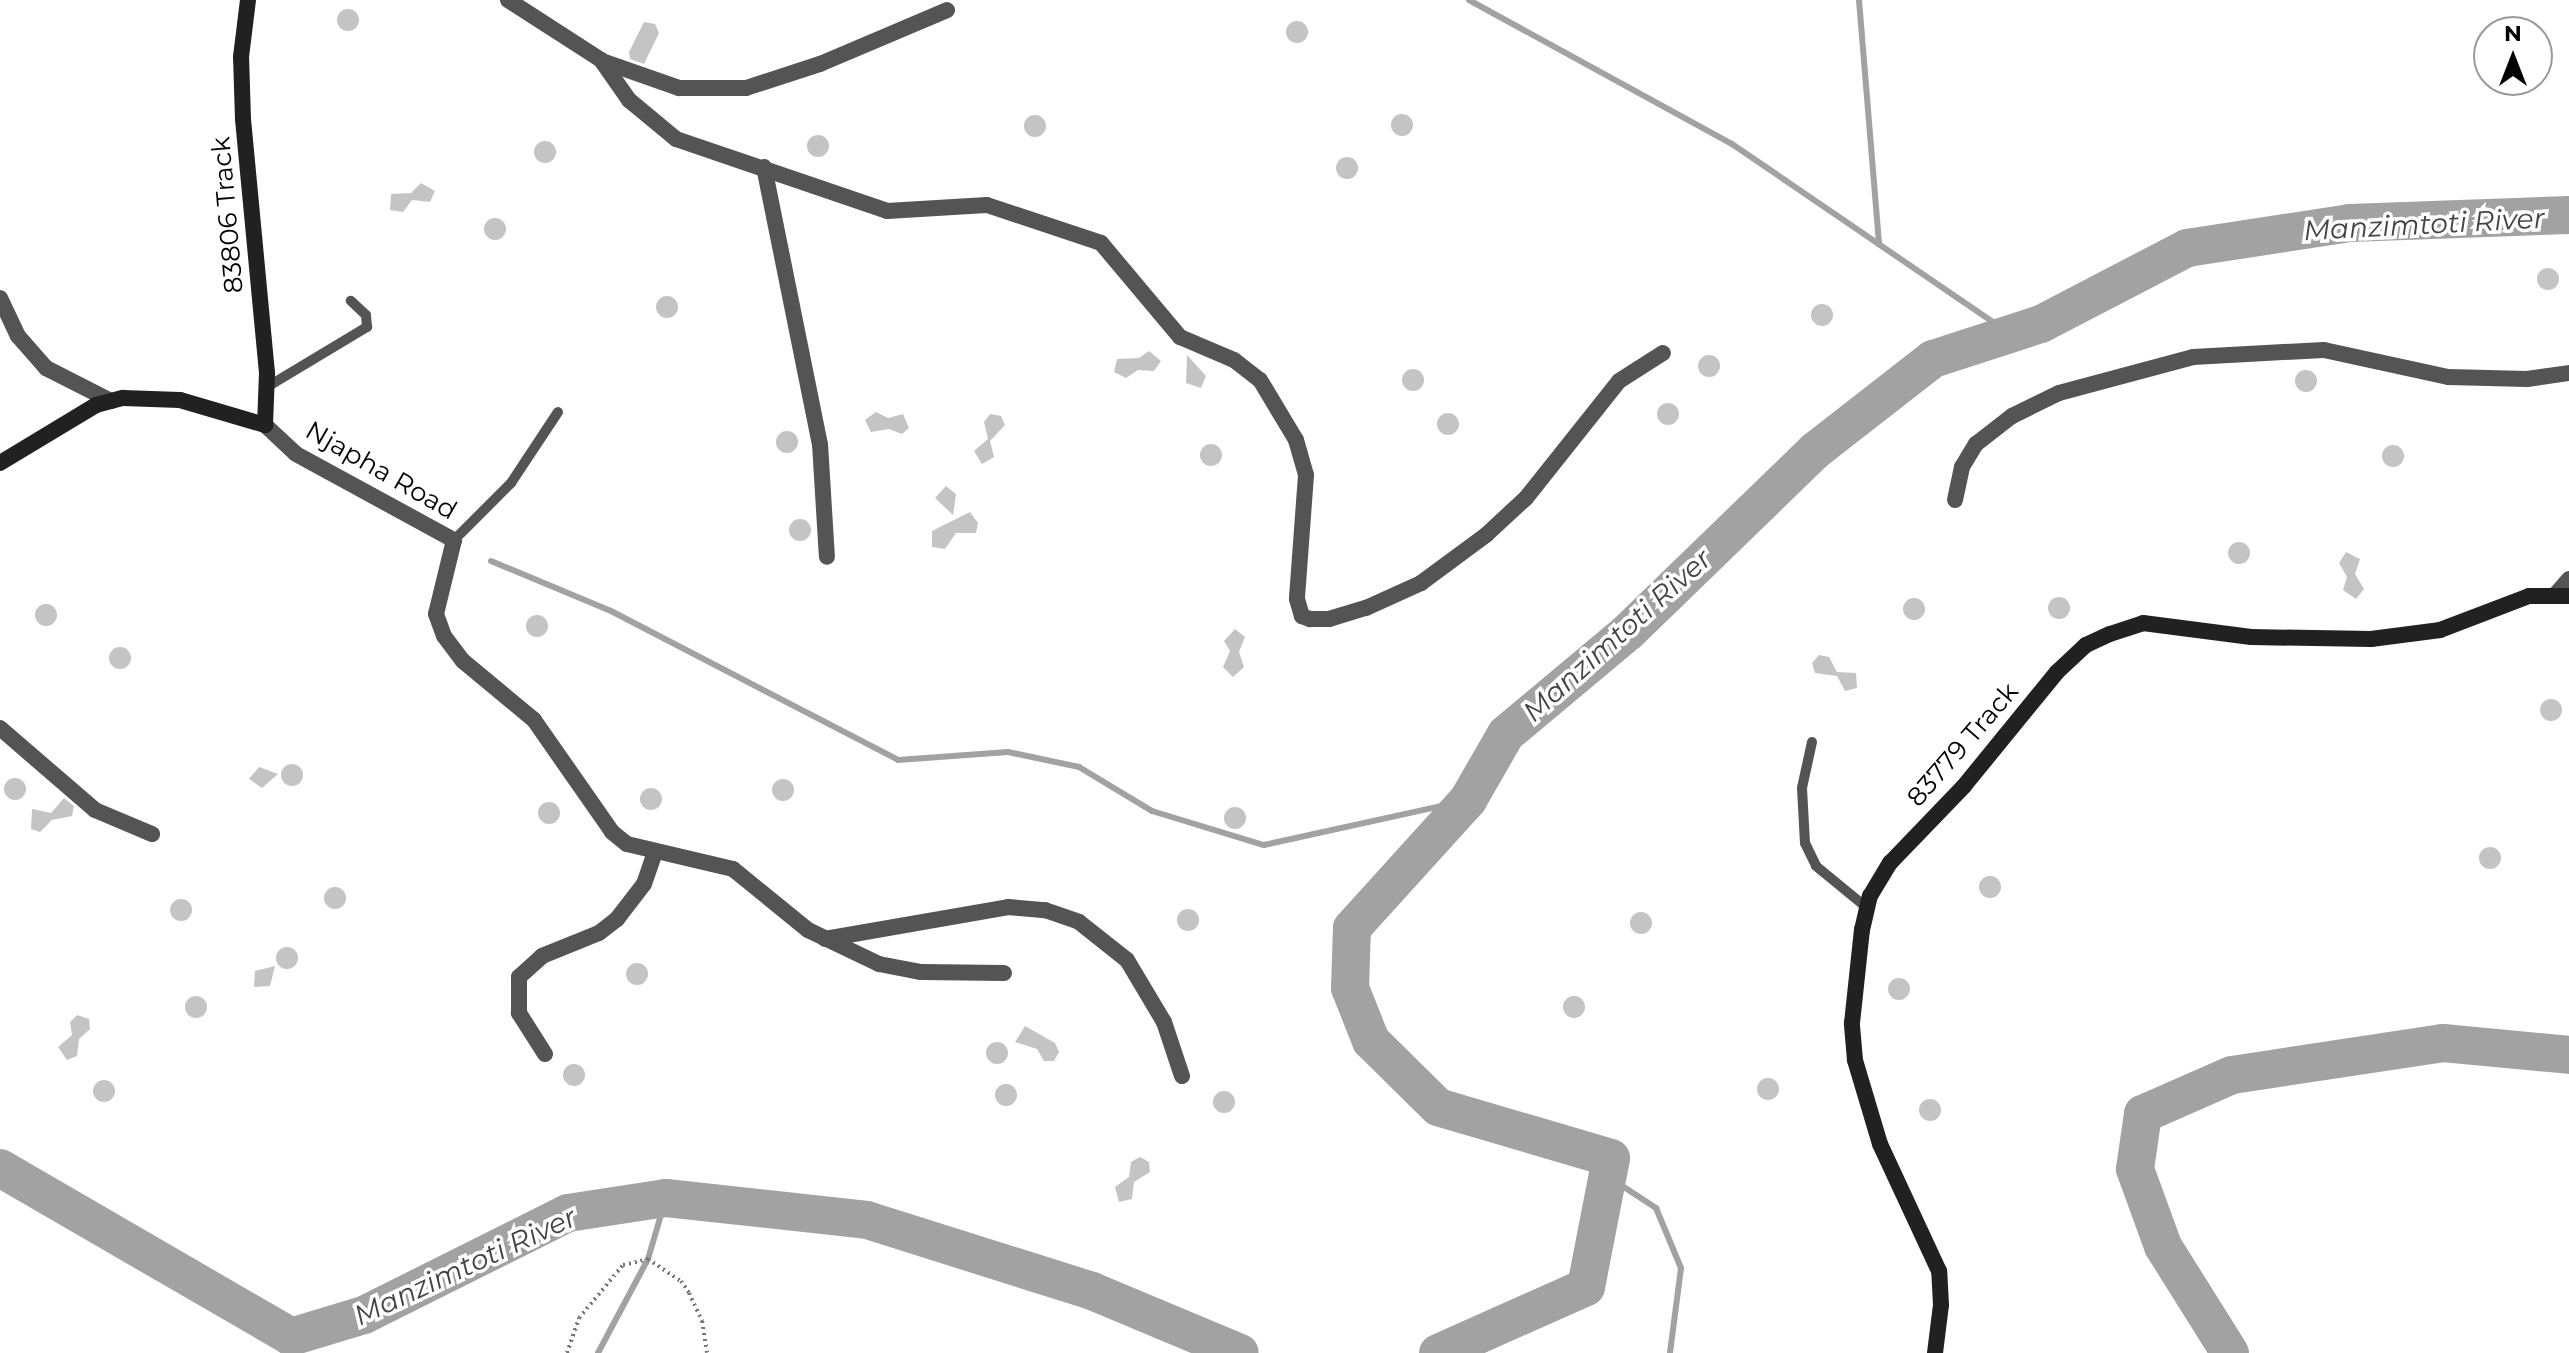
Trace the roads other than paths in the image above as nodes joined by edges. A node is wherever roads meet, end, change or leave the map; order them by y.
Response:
1 (248, 0) edge
2 (508, 0) edge
3 (947, 10) dead end
4 (601, 60) junction
5 (764, 167) junction
6 (0, 298) edge
7 (351, 301) dead end
8 (1663, 353) dead end
9 (2569, 373) edge
10 (267, 387) junction
11 (111, 401) junction
12 (558, 412) dead end
13 (265, 425) junction
14 (0, 463) edge
15 (1955, 500) dead end
16 (454, 540) junction
17 (827, 557) dead end
18 (2569, 579) edge
19 (2563, 595) edge
20 (0, 728) edge
21 (1812, 742) dead end
22 (152, 834) dead end
23 (654, 855) junction
24 (1866, 907) junction
25 (825, 939) junction
26 (1004, 973) dead end
27 (545, 1054) dead end
28 (1182, 1076) dead end
29 (1935, 1353) edge

1 - 10 street, 83806 Track
2 - 4 street
3 - 4 street
4 - 5 street
5 - 8 street
5 - 17 street
6 - 11 street
7 - 10 lane
9 - 15 street
10 - 13 street, 83806 Track
11 - 13 street, Njapha Road
11 - 14 street, Njapha Road
12 - 16 lane
13 - 16 street, Njapha Road
16 - 23 street, Njapha Road
18 - 19 street
19 - 24 street, 83779 Track
20 - 22 street
21 - 24 lane
23 - 25 street, Njapha Road
23 - 27 street
24 - 29 street, 83779 Track
25 - 26 street, Njapha Road
25 - 28 street

